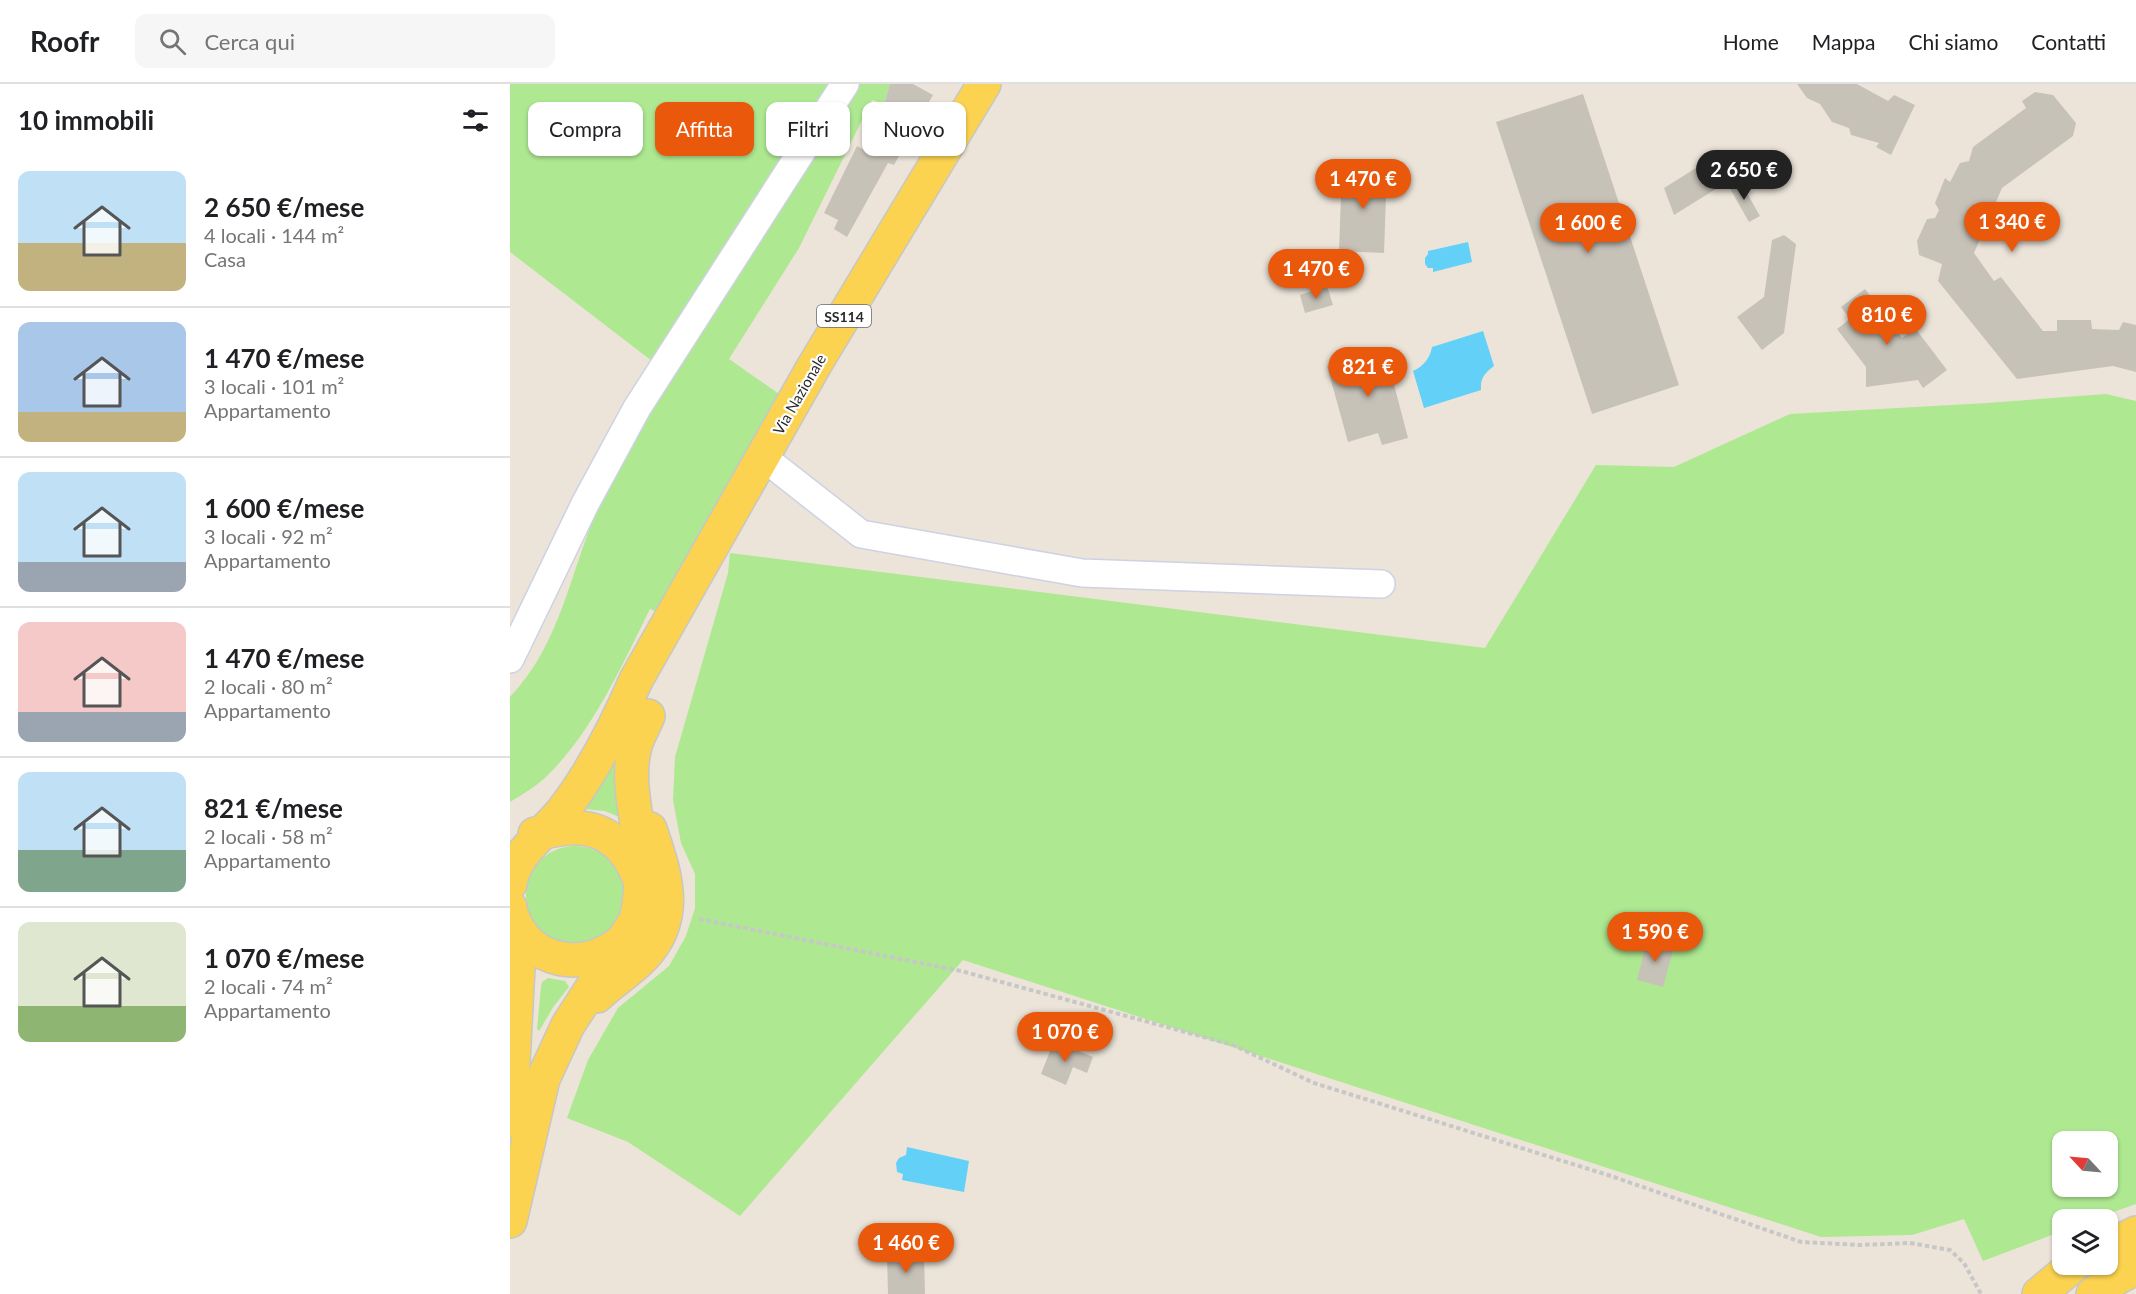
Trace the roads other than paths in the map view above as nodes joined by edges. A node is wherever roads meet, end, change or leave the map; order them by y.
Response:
1 (844, 84) edge
2 (984, 84) edge
3 (773, 465) dead end
4 (709, 550) junction
5 (1381, 584) dead end
6 (510, 659) edge
7 (648, 716) junction
8 (530, 836) edge
9 (640, 880) junction
10 (510, 884) edge
11 (516, 926) edge
12 (625, 937) junction
13 (568, 1025) junction
14 (510, 1107) edge
15 (510, 1221) edge
16 (2136, 1233) edge
17 (2118, 1241) edge
18 (2136, 1268) edge
19 (2061, 1275) edge
20 (2039, 1294) edge
21 (2093, 1294) edge

1 - 6 street
2 - 4 main road, Via Nazionale / SS114
3 - 5 street
4 - 7 main road
4 - 8 main road
7 - 9 main road
7 - 13 main road
8 - 9 main road
8 - 10 main road
9 - 12 main road
11 - 12 main road
11 - 14 main road
12 - 13 main road
13 - 15 main road
16 - 17 main road
18 - 21 main road
19 - 20 main road

